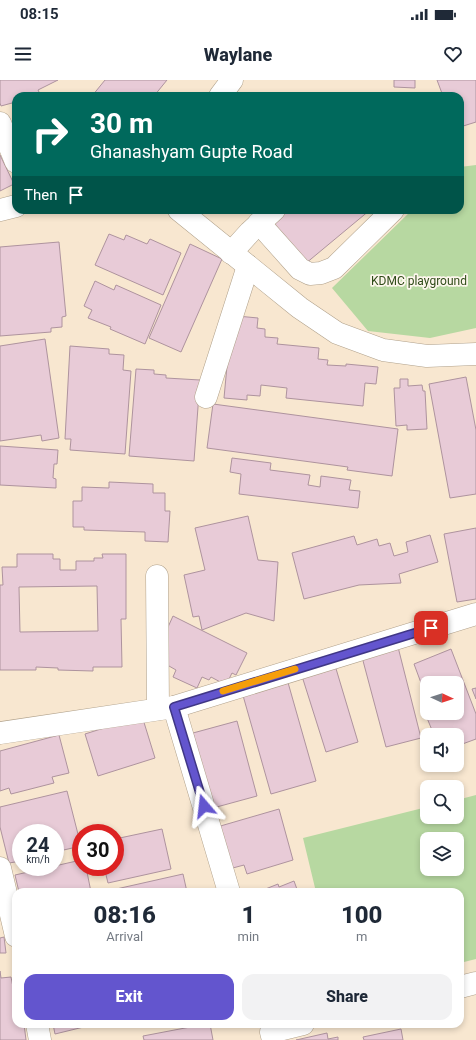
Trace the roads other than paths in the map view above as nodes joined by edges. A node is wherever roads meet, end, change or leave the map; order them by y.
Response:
1 (232, 80) edge
2 (223, 92) edge
3 (0, 123) edge
4 (12, 152) edge
5 (12, 207) edge
6 (0, 210) edge
7 (184, 214) edge
8 (389, 214) edge
9 (266, 216) edge
10 (239, 259) junction
11 (476, 354) edge
12 (206, 397) dead end
13 (158, 576) dead end
14 (476, 614) edge
15 (166, 708) junction
16 (0, 732) edge
17 (0, 868) edge
18 (228, 888) edge
19 (12, 919) edge
20 (476, 983) edge
21 (464, 986) edge
22 (38, 1028) edge
23 (287, 1028) edge
24 (271, 1032) edge
25 (40, 1040) edge

1 - 2 street
3 - 4 street
5 - 6 street
7 - 10 street
8 - 9 street
9 - 10 street
10 - 11 street
10 - 12 street
13 - 15 street
14 - 15 street
15 - 16 street
15 - 18 street
17 - 19 street
20 - 21 street
22 - 25 street
23 - 24 street

